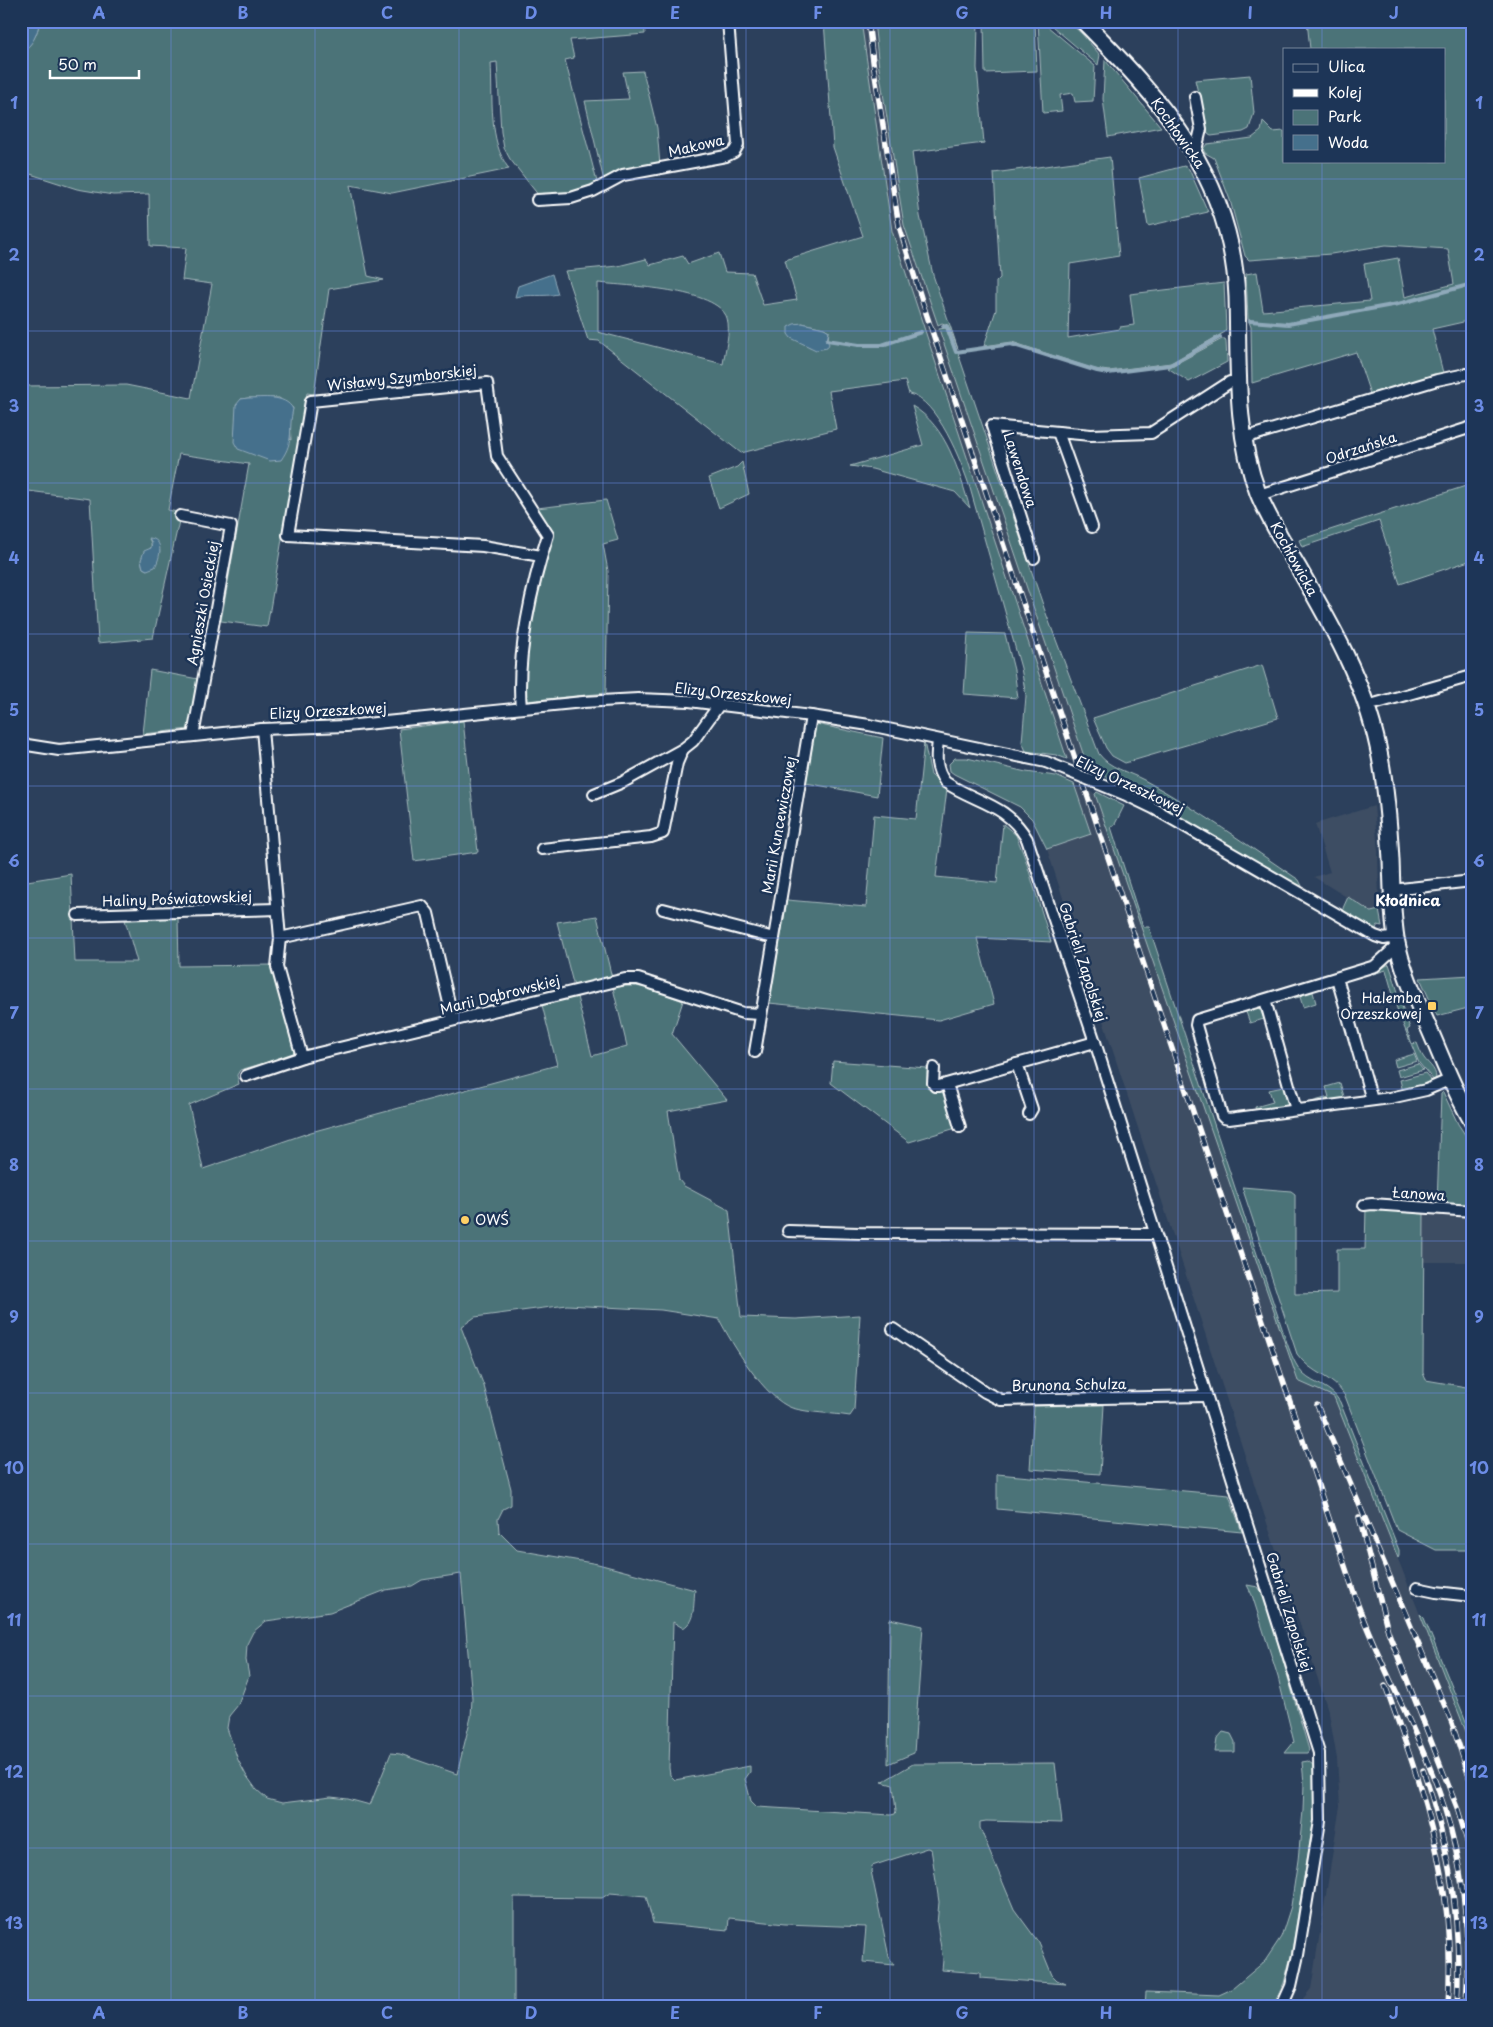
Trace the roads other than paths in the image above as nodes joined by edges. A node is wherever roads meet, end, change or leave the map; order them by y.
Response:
1 (728, 21) edge
2 (1083, 21) edge
3 (1195, 97) dead end
4 (1195, 154) junction
5 (537, 200) dead end
6 (1466, 374) dead end
7 (1239, 382) junction
8 (1472, 427) edge
9 (1058, 432) junction
10 (1244, 438) junction
11 (1259, 495) junction
12 (180, 516) dead end
13 (1092, 527) dead end
14 (541, 556) junction
15 (1034, 558) dead end
16 (1472, 676) edge
17 (719, 704) junction
18 (1368, 706) junction
19 (521, 708) junction
20 (811, 716) junction
21 (262, 729) junction
22 (193, 736) junction
23 (938, 740) junction
24 (21, 744) edge
25 (683, 749) junction
26 (594, 794) dead end
27 (542, 850) dead end
28 (1472, 881) edge
29 (1392, 890) junction
30 (277, 909) junction
31 (663, 909) dead end
32 (78, 916) dead end
33 (280, 938) junction
34 (774, 938) junction
35 (1397, 941) junction
36 (1337, 978) junction
37 (1265, 1000) junction
38 (760, 1014) junction
39 (453, 1020) junction
40 (1095, 1042) junction
41 (755, 1052) dead end
42 (302, 1057) junction
43 (1017, 1064) junction
44 (934, 1068) dead end
45 (246, 1076) dead end
46 (1451, 1079) junction
47 (947, 1084) junction
48 (1372, 1100) junction
49 (1296, 1110) junction
50 (1029, 1114) dead end
51 (1472, 1120) edge
52 (960, 1127) dead end
53 (1364, 1205) dead end
54 (1472, 1211) edge
55 (788, 1231) dead end
56 (1155, 1234) junction
57 (893, 1329) dead end
58 (1206, 1396) junction
59 (1417, 1588) dead end
60 (1472, 1596) edge
61 (1282, 2006) edge

1 - 5 street, Makowa
2 - 4 street, Kochłowicka
3 - 4 street
4 - 7 street, Kochłowicka
6 - 10 street
7 - 9 street, Lawendowa
7 - 10 street, Kochłowicka
8 - 11 street, Odrzańska
9 - 13 street
9 - 15 street, Lawendowa
10 - 11 street, Kochłowicka
11 - 18 street, Kochłowicka
12 - 22 street, Agnieszki Osieckiej
14 - 14 street, Wisławy Szymborskiej
14 - 19 street, Wisławy Szymborskiej
16 - 18 street
17 - 19 street, Elizy Orzeszkowej
17 - 20 street, Elizy Orzeszkowej
17 - 25 street
18 - 29 street, Kochłowicka
19 - 21 street, Elizy Orzeszkowej
20 - 23 street, Elizy Orzeszkowej
20 - 34 street, Marii Kuncewiczowej
21 - 22 street, Elizy Orzeszkowej
21 - 30 street
22 - 24 street, Elizy Orzeszkowej
23 - 35 street, Elizy Orzeszkowej, bridge
23 - 40 street, Gabrieli Zapolskiej
25 - 26 street
25 - 27 street
28 - 29 street
29 - 35 street, Kochłowicka
30 - 32 street, Haliny Poświatowskiej
30 - 33 street
31 - 34 street
33 - 39 street
33 - 42 street
34 - 38 street, Marii Kuncewiczowej
35 - 36 street
35 - 46 street, Kochłowicka
36 - 37 street
36 - 48 street
37 - 49 street
37 - 49 street
38 - 39 street, Marii Dąbrowskiej
38 - 41 street, Marii Kuncewiczowej
39 - 42 street, Marii Dąbrowskiej
40 - 43 street
40 - 56 street, Gabrieli Zapolskiej
42 - 45 street, Marii Dąbrowskiej
43 - 47 street
43 - 50 street
44 - 47 street
46 - 48 street
46 - 51 street, Kochłowicka
47 - 52 street
48 - 49 street
53 - 54 street, Łanowa
55 - 56 street
56 - 58 street, Gabrieli Zapolskiej
57 - 58 street, Brunona Schulza
58 - 61 street, Gabrieli Zapolskiej
59 - 60 street

